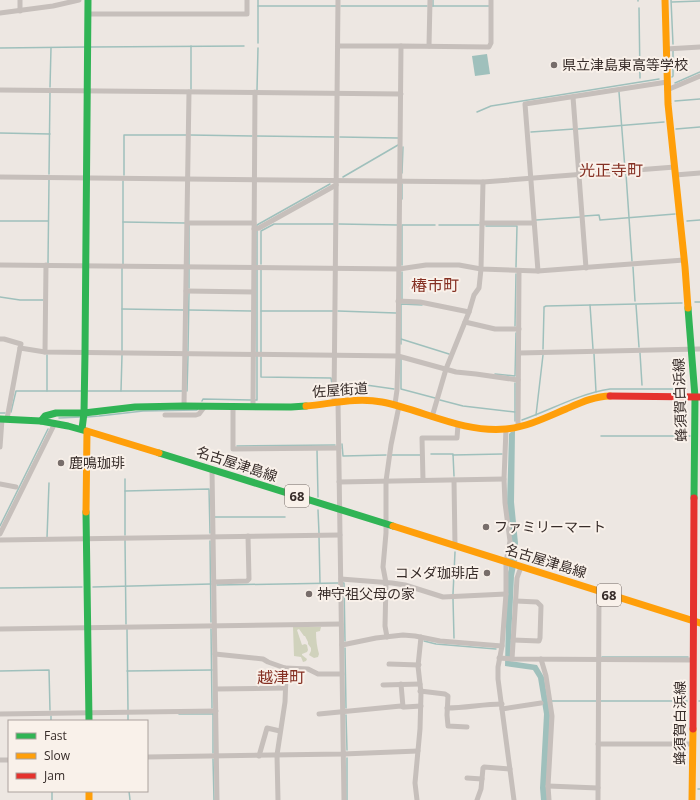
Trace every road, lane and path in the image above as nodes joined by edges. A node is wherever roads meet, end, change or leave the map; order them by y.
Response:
1 (20, 0) edge
2 (79, 0) edge
3 (88, 0) edge
4 (247, 0) edge
5 (338, 0) edge
6 (430, 0) edge
7 (491, 0) edge
8 (665, 0) edge
9 (20, 10) junction
10 (0, 13) edge
11 (88, 14) junction
12 (338, 46) junction
13 (401, 46) junction
14 (429, 46) junction
15 (700, 47) edge
16 (666, 49) junction
17 (700, 76) edge
18 (667, 82) junction
19 (0, 90) edge
20 (667, 90) junction
21 (88, 91) junction
22 (189, 92) junction
23 (255, 92) junction
24 (337, 94) junction
25 (401, 94) junction
26 (573, 97) junction
27 (674, 167) junction
28 (700, 173) edge
29 (579, 175) junction
30 (675, 175) junction
31 (0, 176) edge
32 (87, 178) junction
33 (187, 179) junction
34 (530, 179) junction
35 (254, 180) junction
36 (399, 181) junction
37 (483, 182) junction
38 (336, 183) junction
39 (187, 223) junction
40 (482, 223) junction
41 (534, 223) junction
42 (256, 227) junction
43 (684, 260) junction
44 (0, 265) edge
45 (46, 265) junction
46 (86, 265) junction
47 (186, 267) junction
48 (256, 267) junction
49 (336, 268) junction
50 (586, 268) junction
51 (399, 269) junction
52 (482, 269) junction
53 (519, 271) junction
54 (538, 271) junction
55 (186, 291) junction
56 (254, 292) junction
57 (398, 301) junction
58 (469, 312) junction
59 (465, 322) junction
60 (519, 329) junction
61 (0, 339) edge
62 (20, 348) junction
63 (691, 349) junction
64 (700, 349) edge
65 (45, 352) junction
66 (85, 353) junction
67 (519, 353) junction
68 (185, 354) junction
69 (256, 355) junction
70 (335, 356) junction
71 (398, 356) junction
72 (446, 370) junction
73 (518, 380) junction
74 (697, 397) edge
75 (336, 401) junction
76 (253, 402) junction
77 (397, 405) junction
78 (184, 406) junction
79 (205, 406) junction
80 (233, 406) junction
81 (165, 415) dead end
82 (84, 416) junction
83 (432, 417) junction
84 (3, 419) edge
85 (41, 421) junction
86 (55, 423) junction
87 (458, 425) junction
88 (518, 426) junction
89 (506, 429) junction
90 (85, 430) junction
91 (0, 447) edge
92 (339, 448) junction
93 (212, 470) junction
94 (504, 479) junction
95 (423, 480) junction
96 (454, 480) junction
97 (386, 481) junction
98 (339, 482) junction
99 (0, 484) edge
100 (16, 486) dead end
101 (340, 510) junction
102 (697, 521) edge
103 (386, 525) junction
104 (0, 534) edge
105 (340, 535) junction
106 (248, 536) junction
107 (213, 537) junction
108 (86, 539) junction
109 (0, 540) edge
110 (455, 546) junction
111 (506, 562) junction
112 (520, 567) junction
113 (341, 579) junction
114 (214, 582) junction
115 (386, 583) junction
116 (599, 591) junction
117 (506, 594) junction
118 (516, 601) junction
119 (697, 622) edge
120 (341, 624) junction
121 (215, 625) junction
122 (87, 627) junction
123 (0, 629) edge
124 (387, 636) junction
125 (421, 637) junction
126 (513, 640) junction
127 (342, 645) junction
128 (502, 646) junction
129 (215, 654) junction
130 (500, 658) junction
131 (511, 659) junction
132 (541, 659) junction
133 (598, 660) junction
134 (693, 660) junction
135 (389, 664) dead end
136 (418, 665) junction
137 (285, 668) junction
138 (342, 674) junction
139 (401, 684) junction
140 (420, 684) junction
141 (383, 685) dead end
142 (285, 688) junction
143 (216, 689) junction
144 (420, 691) junction
145 (541, 703) dead end
146 (421, 706) junction
147 (502, 706) junction
148 (403, 707) junction
149 (448, 708) junction
150 (216, 711) junction
151 (88, 712) junction
152 (343, 712) junction
153 (0, 714) edge
154 (319, 714) dead end
155 (89, 720) edge
156 (466, 727) dead end
157 (280, 731) junction
158 (598, 744) junction
159 (693, 744) junction
160 (418, 751) junction
161 (343, 754) junction
162 (217, 756) junction
163 (259, 756) junction
164 (277, 756) junction
165 (148, 758) edge
166 (510, 769) junction
167 (467, 778) dead end
168 (482, 779) junction
169 (548, 786) junction
170 (598, 788) junction
171 (217, 800) edge
172 (278, 800) edge
173 (344, 800) edge
174 (417, 800) edge
175 (478, 800) edge
176 (514, 800) edge
177 (549, 800) edge
178 (598, 800) edge
179 (692, 800) edge

1 - 9 street
2 - 9 street
3 - 11 main road
4 - 11 street
5 - 12 street
6 - 14 street
7 - 14 street
8 - 16 main road, 蜂須賀白浜線
9 - 10 street
11 - 21 main road
12 - 13 street
12 - 24 street
13 - 14 street
13 - 25 street
15 - 16 street
16 - 18 main road, 蜂須賀白浜線
17 - 20 street
18 - 20 main road, 蜂須賀白浜線
18 - 26 street
19 - 21 street
20 - 27 main road, 蜂須賀白浜線
21 - 22 street
21 - 32 main road
22 - 23 street
22 - 33 street
23 - 24 street
23 - 35 street
24 - 25 street
24 - 38 street
25 - 36 street
26 - 29 street
26 - 34 street
27 - 29 street
27 - 30 main road, 蜂須賀白浜線
28 - 30 street
29 - 34 street
29 - 50 street
30 - 43 main road, 蜂須賀白浜線
31 - 32 street
32 - 33 street
32 - 46 main road
33 - 35 street
33 - 39 street
34 - 37 street
34 - 41 street
35 - 38 street
35 - 42 street
36 - 37 street
36 - 38 street
36 - 51 street
37 - 40 street
38 - 42 street
38 - 49 street
39 - 42 street
39 - 47 street
40 - 41 street
40 - 52 street
41 - 54 street
42 - 48 street
43 - 50 street
43 - 63 main road, 蜂須賀白浜線
44 - 45 street
45 - 46 street
45 - 65 street
46 - 47 street
46 - 66 main road
47 - 48 street
47 - 55 street
48 - 49 street
48 - 56 street
49 - 51 street
49 - 70 street
50 - 54 street
51 - 52 street
51 - 57 street
52 - 53 street
52 - 58 street
53 - 54 street
53 - 60 street
55 - 56 street
55 - 68 street
56 - 69 street
57 - 58 street
57 - 71 street
58 - 59 street
59 - 60 street
59 - 72 street
60 - 67 street
61 - 62 street
62 - 65 street
62 - 84 street
63 - 64 street
63 - 67 street
63 - 74 main road, 蜂須賀白浜線
65 - 66 street
66 - 68 street
66 - 82 main road
67 - 73 street
68 - 69 street
68 - 78 street
69 - 70 street
69 - 76 street
70 - 71 street
70 - 75 street
71 - 72 street
71 - 77 street
72 - 73 street
72 - 83 street
73 - 88 street
74 - 88 main road, 佐屋街道
74 - 102 main road, 蜂須賀白浜線
75 - 76 main road, 佐屋街道
75 - 77 main road, 佐屋街道
75 - 92 street
76 - 80 main road, 佐屋街道
77 - 83 main road, 佐屋街道
77 - 97 street
78 - 79 main road, 佐屋街道
78 - 82 main road, 佐屋街道
79 - 80 main road, 佐屋街道
79 - 81 street
80 - 92 street
82 - 85 main road, 佐屋街道
82 - 90 main road
83 - 87 main road, 佐屋街道
84 - 85 main road, 佐屋街道
84 - 91 street
85 - 86 main road, 名古屋津島線
86 - 90 main road, 名古屋津島線
86 - 104 street
87 - 89 main road, 佐屋街道
87 - 95 street
88 - 89 main road, 佐屋街道
89 - 94 street
90 - 93 main road, 名古屋津島線 / 68
90 - 108 main road
92 - 98 street
93 - 101 main road, 名古屋津島線 / 68
93 - 107 street
94 - 96 street
94 - 111 street
95 - 96 street
95 - 97 street
96 - 110 street
97 - 98 street
97 - 103 street
98 - 101 street
99 - 100 street
101 - 103 main road, 名古屋津島線 / 68
101 - 105 street
102 - 119 main road, 蜂須賀白浜線
103 - 110 main road, 名古屋津島線 / 68
103 - 115 street
105 - 106 street
105 - 113 street
106 - 107 street
106 - 114 street
107 - 108 street
107 - 114 street
108 - 109 street
108 - 122 main road
110 - 111 main road, 名古屋津島線 / 68
111 - 112 main road, 名古屋津島線 / 68
111 - 117 street
112 - 116 main road, 名古屋津島線 / 68
112 - 118 street
113 - 115 street
113 - 120 street
114 - 121 street
115 - 117 street
115 - 124 street
116 - 119 main road, 名古屋津島線 / 68
116 - 133 street
117 - 128 street
118 - 126 street
118 - 126 street
119 - 134 main road, 蜂須賀白浜線
120 - 121 street
120 - 127 street
121 - 122 street
121 - 129 street
122 - 123 street
122 - 151 main road
124 - 125 street
124 - 127 street
125 - 128 street
125 - 136 street
126 - 131 street
127 - 138 street
128 - 130 street
129 - 137 street
129 - 143 street
130 - 131 street
130 - 147 street
131 - 132 street
132 - 133 street
132 - 169 street
133 - 134 street
133 - 158 street
134 - 159 main road, 蜂須賀白浜線
135 - 136 street
136 - 140 street
137 - 138 street
137 - 142 street
138 - 152 street
139 - 140 street
139 - 141 street
139 - 148 street
140 - 144 street
142 - 143 street
142 - 157 street
143 - 150 street
144 - 146 street
144 - 149 street
145 - 147 street
146 - 148 street
146 - 160 street
147 - 149 street
147 - 166 street
148 - 152 street
149 - 156 street
150 - 151 street
150 - 162 street
151 - 153 street
151 - 155 main road
152 - 154 street
152 - 161 street
157 - 163 street
157 - 164 street
158 - 159 street
158 - 170 street
159 - 179 main road, 蜂須賀白浜線
160 - 161 street
160 - 174 street
161 - 164 street
161 - 173 street
162 - 163 street
162 - 165 street
162 - 171 street
163 - 164 street
164 - 172 street
166 - 168 street
166 - 176 street
167 - 168 street
168 - 175 street
169 - 170 street
169 - 177 street
170 - 178 street

